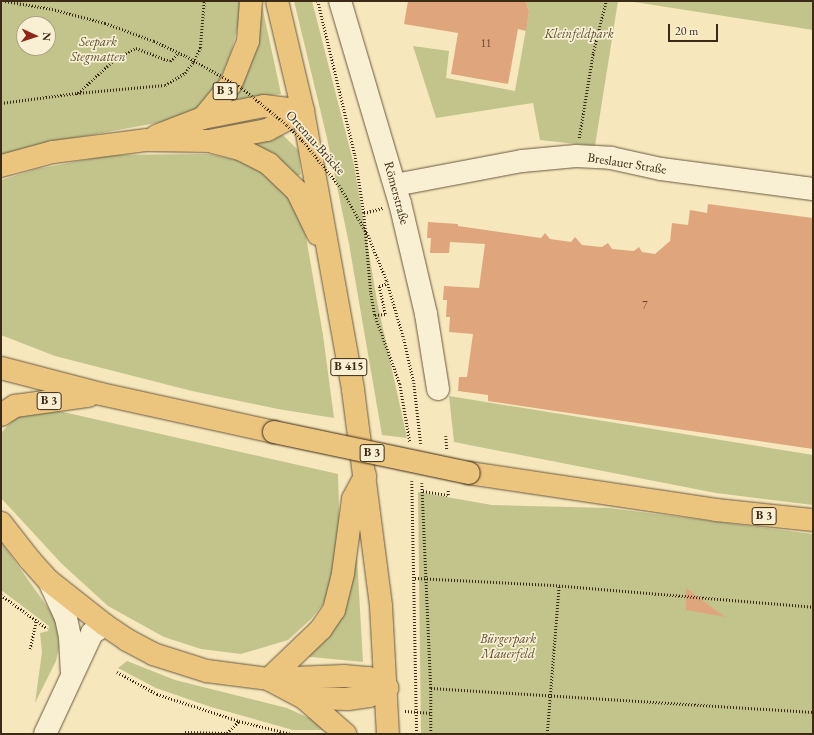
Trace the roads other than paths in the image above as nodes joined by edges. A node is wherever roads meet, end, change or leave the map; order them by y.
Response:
1 (251, 1) edge
2 (276, 1) edge
3 (340, 1) edge
4 (303, 111) junction
5 (203, 118) junction
6 (147, 140) junction
7 (209, 142) junction
8 (1, 166) edge
9 (813, 189) edge
10 (398, 194) junction
11 (331, 258) junction
12 (1, 352) edge
13 (1, 368) edge
14 (61, 385) junction
15 (438, 389) dead end
16 (101, 394) junction
17 (1, 416) edge
18 (365, 476) junction
19 (813, 520) edge
20 (1, 523) edge
21 (49, 581) junction
22 (105, 625) junction
23 (72, 674) junction
24 (269, 679) junction
25 (386, 688) junction
26 (65, 694) junction
27 (304, 698) junction
28 (45, 734) edge
29 (345, 734) edge
30 (388, 734) edge

1 - 5 main road, B 3
2 - 4 main road, B 415
3 - 10 street, Römerstraße
4 - 5 main road, B 3
4 - 7 main road, B 3
4 - 11 main road, B 415
5 - 6 main road, B 3
6 - 7 main road, B 3
6 - 8 main road, B 3
7 - 11 main road, B 3
9 - 10 street, Breslauer Straße
10 - 15 street, Römerstraße
11 - 18 main road, B 415
12 - 14 main road, B 3
13 - 14 main road, B 3
14 - 16 main road, B 3
16 - 17 main road, B 3
16 - 19 main road, B 3, bridge
18 - 24 main road, B 3
18 - 25 main road, B 415
20 - 21 main road
21 - 22 main road
21 - 23 street
22 - 23 street
22 - 24 main road
22 - 26 street
23 - 26 street
24 - 25 main road
24 - 27 main road
25 - 27 main road
25 - 30 main road, B 415
26 - 28 street
27 - 29 main road

